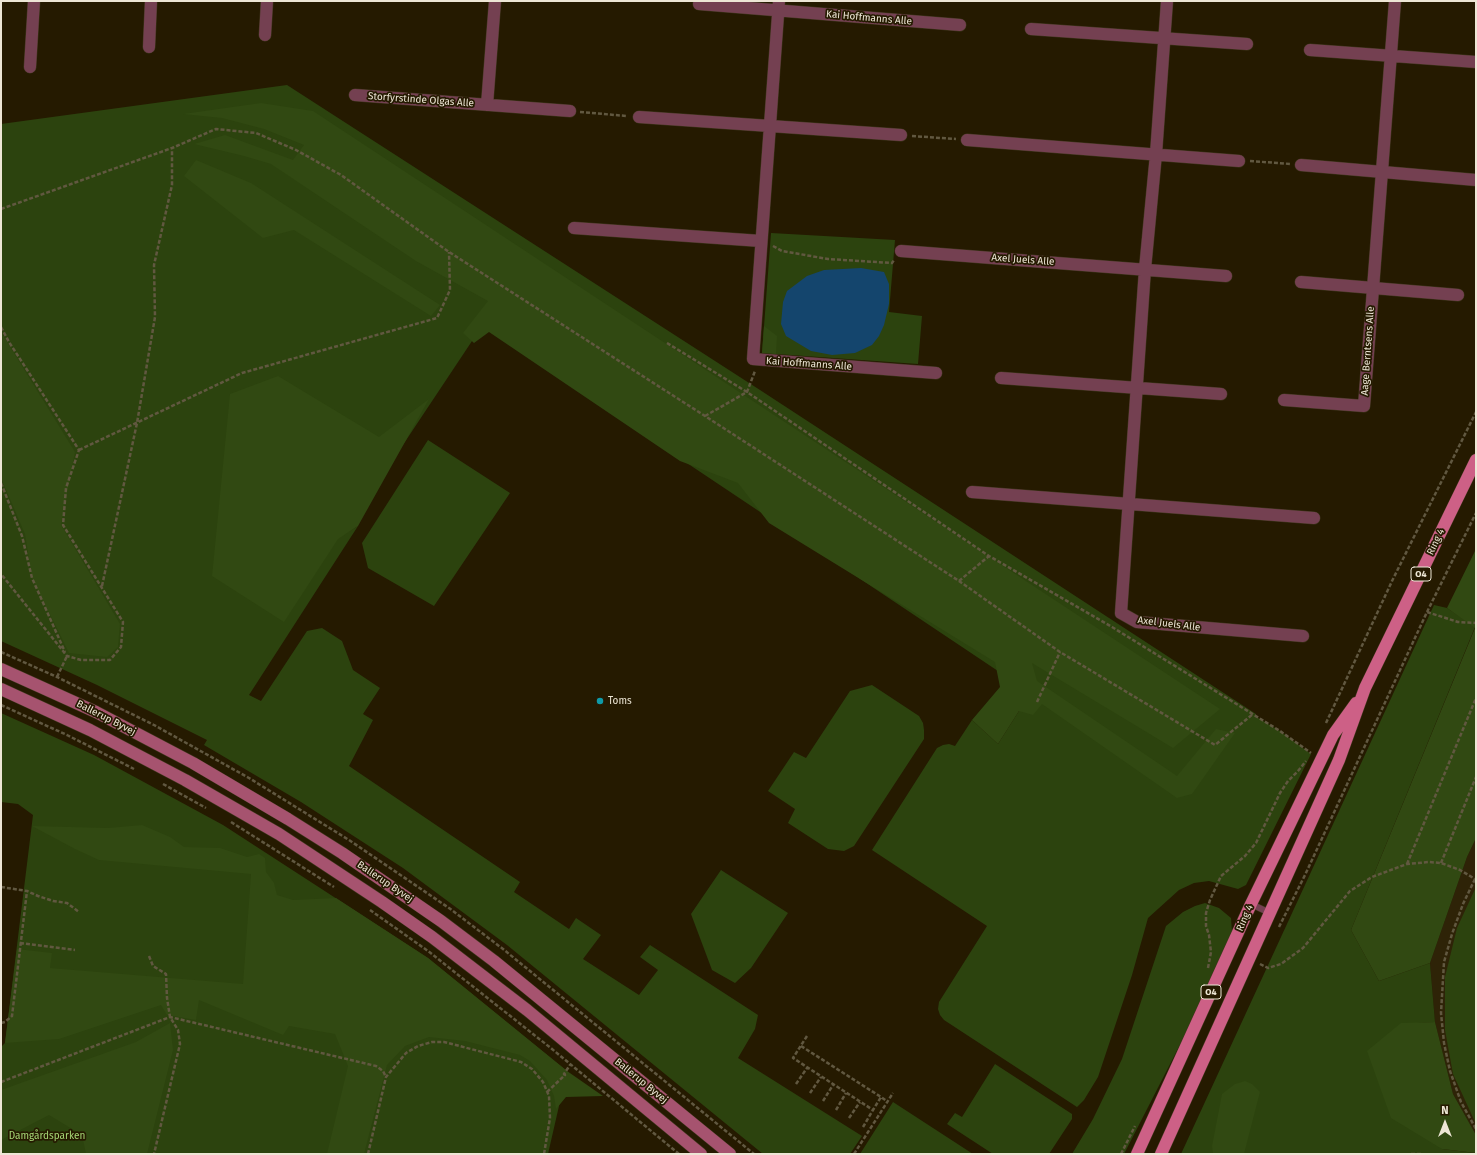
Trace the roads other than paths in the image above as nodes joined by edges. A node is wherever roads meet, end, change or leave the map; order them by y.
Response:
1 (34, 1) edge
2 (151, 1) edge
3 (268, 1) edge
4 (496, 1) edge
5 (1167, 1) edge
6 (1395, 1) edge
7 (699, 4) dead end
8 (779, 6) edge
9 (960, 25) dead end
10 (1031, 29) dead end
11 (265, 34) dead end
12 (1164, 39) junction
13 (1248, 44) dead end
14 (149, 47) dead end
15 (1310, 50) dead end
16 (1391, 56) junction
17 (1476, 62) edge
18 (30, 67) dead end
19 (355, 95) dead end
20 (487, 105) junction
21 (570, 111) road end
22 (639, 117) road end
23 (770, 126) junction
24 (901, 135) road end
25 (967, 140) road end
26 (1156, 154) junction
27 (1238, 160) road end
28 (1301, 165) road end
29 (1382, 172) junction
30 (1476, 180) edge
31 (574, 228) dead end
32 (761, 241) junction
33 (901, 251) road end
34 (1145, 270) junction
35 (1226, 276) dead end
36 (1301, 282) dead end
37 (1373, 288) junction
38 (1458, 295) dead end
39 (936, 373) dead end
40 (1001, 378) dead end
41 (1136, 388) junction
42 (1221, 394) dead end
43 (1284, 400) dead end
44 (1476, 460) edge
45 (972, 492) dead end
46 (1128, 504) junction
47 (1314, 518) dead end
48 (1303, 636) dead end
49 (1, 668) edge
50 (1365, 688) junction
51 (1, 689) edge
52 (1251, 904) junction
53 (1270, 913) junction
54 (701, 1154) edge
55 (730, 1154) edge
56 (1137, 1154) edge
57 (1161, 1154) edge

1 - 18 street
2 - 14 street
3 - 11 street
4 - 20 street, Storfyrstinde Olgas Alle
5 - 12 street, Axel Juels Alle
6 - 16 street, Aage Berntsens Alle
7 - 8 street, Kai Hoffmanns Alle
8 - 9 street, Kai Hoffmanns Alle
8 - 23 street, Kai Hoffmanns Alle
10 - 12 street
12 - 13 street
12 - 26 street, Axel Juels Alle
15 - 16 street
16 - 17 street
16 - 29 street, Aage Berntsens Alle
19 - 20 street, Storfyrstinde Olgas Alle
20 - 21 street, Storfyrstinde Olgas Alle
22 - 23 street
23 - 24 street
23 - 32 street, Kai Hoffmanns Alle
25 - 26 street
26 - 27 street
26 - 34 street, Axel Juels Alle
28 - 29 street
29 - 30 street
29 - 37 street, Aage Berntsens Alle
31 - 32 street
32 - 39 street, Kai Hoffmanns Alle
33 - 34 street, Axel Juels Alle
34 - 35 street, Axel Juels Alle
34 - 41 street, Axel Juels Alle
36 - 37 street
37 - 38 street
37 - 43 street, Aage Berntsens Alle
40 - 41 street
41 - 42 street
41 - 46 street, Axel Juels Alle
44 - 50 main road, Ring 4 / O4
45 - 46 street
46 - 47 street
46 - 48 street, Axel Juels Alle
49 - 55 main road, Ballerup Byvej
50 - 52 main road, Ring 4 / O4
50 - 53 main road, Ring 4 / O4
51 - 54 main road, Ballerup Byvej
52 - 53 lane
52 - 56 main road, Ring 4 / O4
53 - 57 main road, Ring 4 / O4

